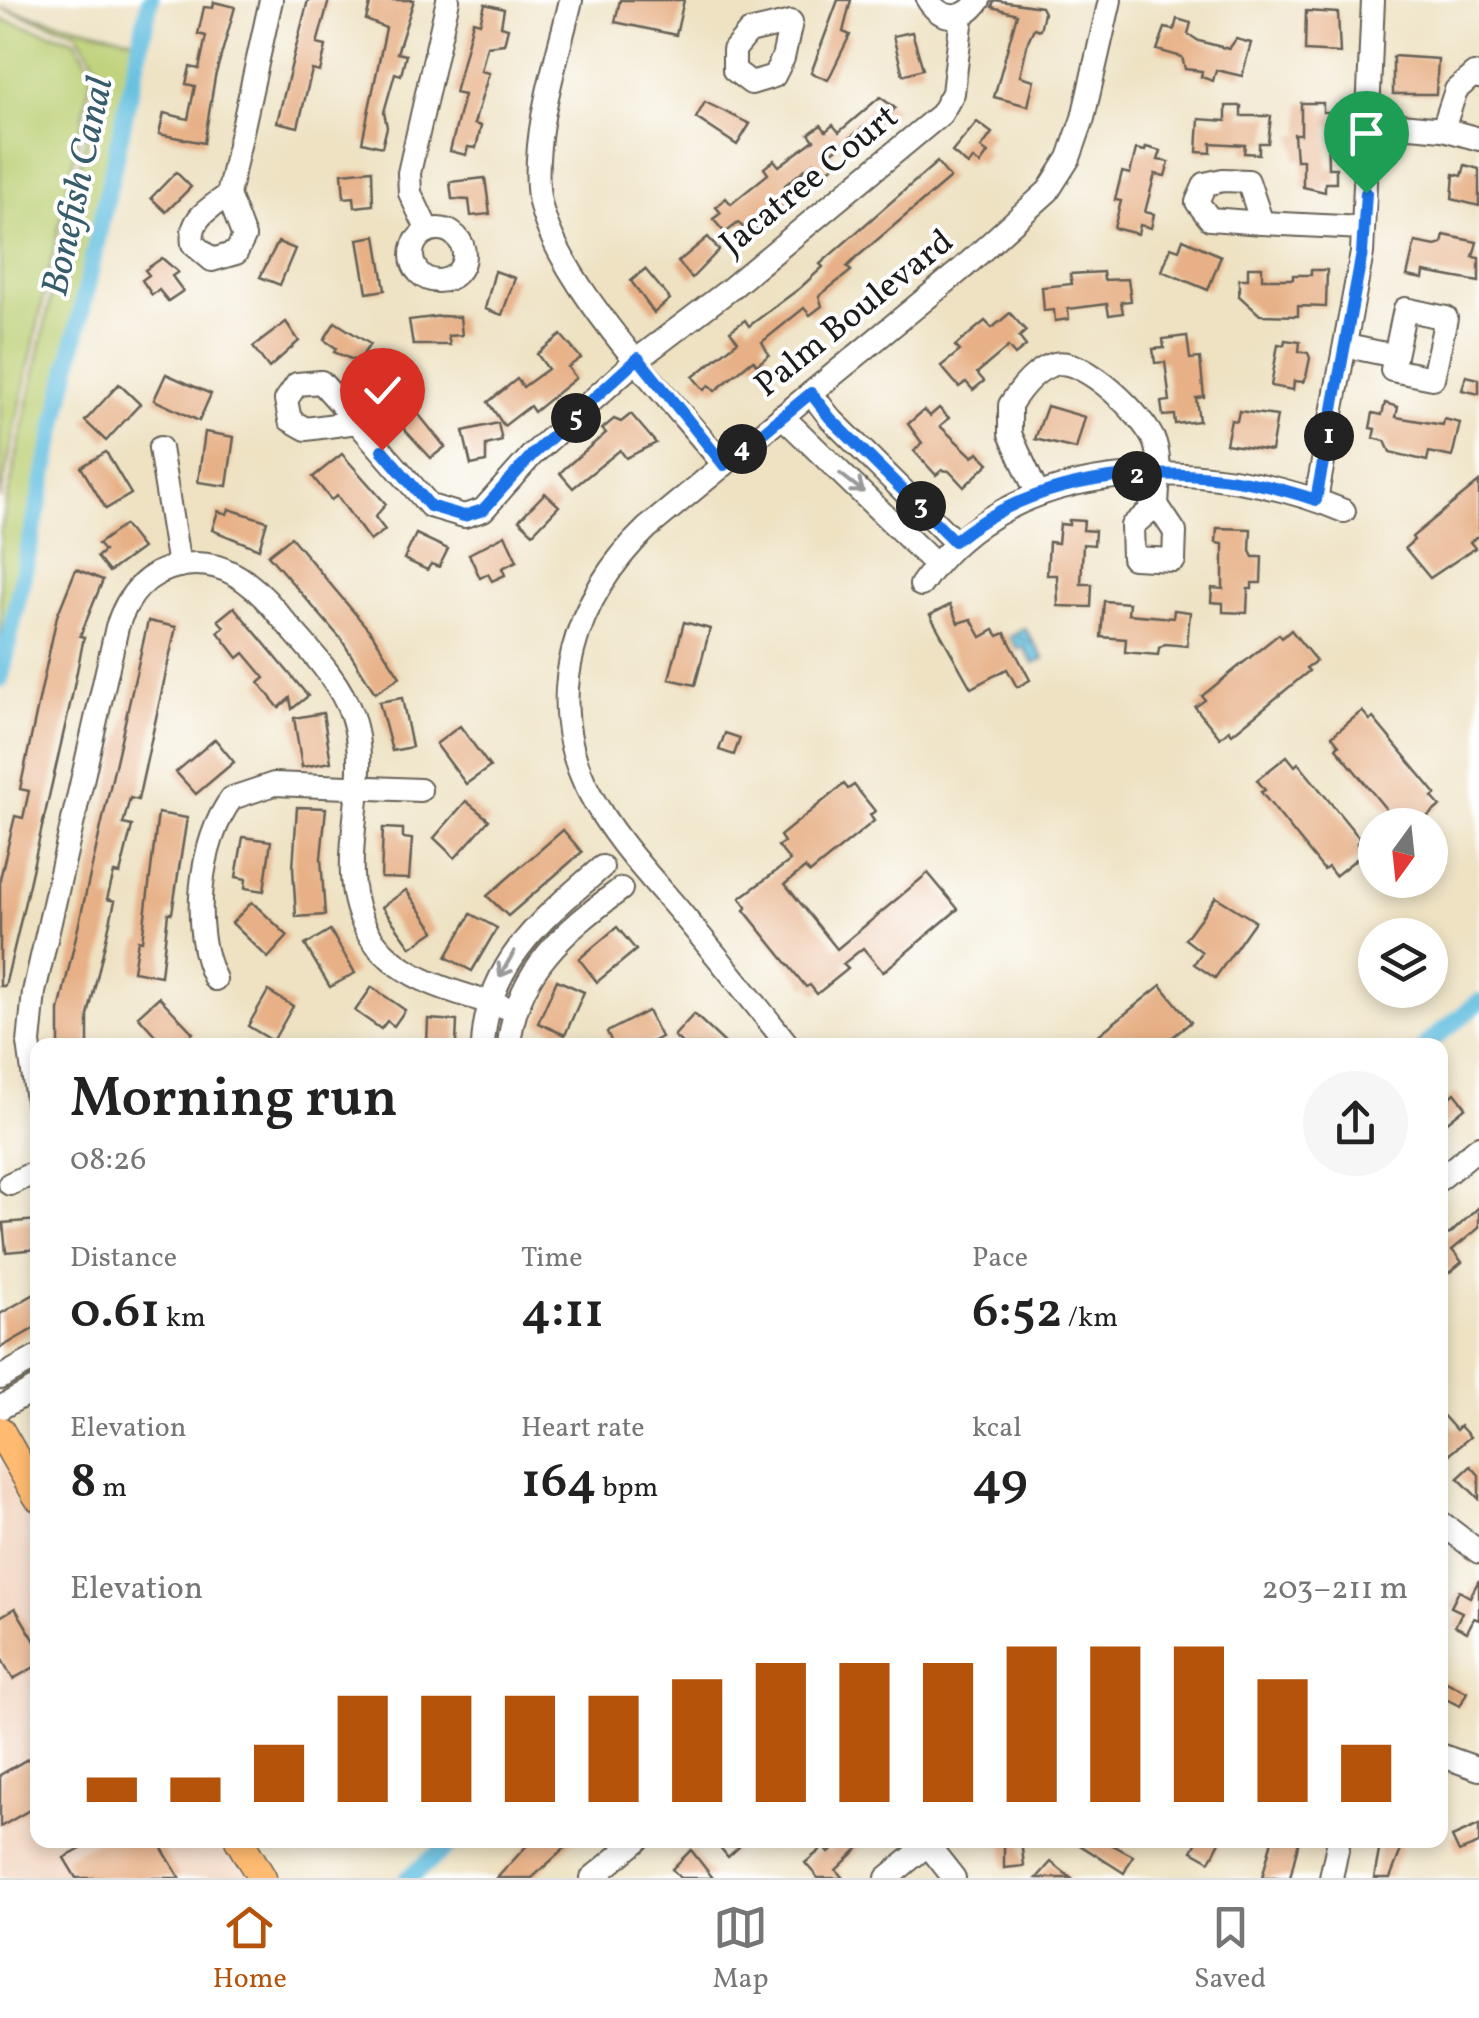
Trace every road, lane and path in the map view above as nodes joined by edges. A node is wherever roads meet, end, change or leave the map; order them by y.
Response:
1 (271, 0) edge
2 (448, 0) edge
3 (570, 0) edge
4 (928, 0) edge
5 (1110, 0) edge
6 (1373, 0) edge
7 (970, 8) edge
8 (1479, 76) edge
9 (1368, 122) junction
10 (1442, 129) junction
11 (1479, 138) edge
12 (228, 195) dead end
13 (1262, 223) dead end
14 (1363, 228) junction
15 (428, 230) dead end
16 (1347, 346) junction
17 (1395, 356) dead end
18 (638, 358) junction
19 (811, 393) junction
20 (782, 416) junction
21 (356, 422) dead end
22 (160, 448) dead end
23 (724, 465) junction
24 (1159, 475) junction
25 (1036, 493) junction
26 (1316, 500) junction
27 (1157, 505) dead end
28 (1344, 511) dead end
29 (954, 541) junction
30 (935, 564) junction
31 (179, 566) junction
32 (920, 585) dead end
33 (357, 787) junction
34 (420, 790) dead end
35 (602, 867) dead end
36 (621, 889) dead end
37 (562, 901) junction
38 (579, 920) junction
39 (214, 979) dead end
40 (490, 1002) junction
41 (514, 1010) junction
42 (484, 1038) edge
43 (509, 1038) edge
44 (782, 1038) edge
45 (30, 1056) edge
46 (1479, 1147) edge
47 (1448, 1172) edge
48 (30, 1175) edge
49 (10, 1184) dead end
50 (30, 1361) edge
51 (0, 1378) edge
52 (30, 1391) edge
53 (0, 1408) edge
54 (0, 1431) edge
55 (30, 1483) edge
56 (1448, 1528) edge
57 (1479, 1552) edge
58 (1448, 1757) edge
59 (1479, 1769) edge
60 (244, 1848) edge
61 (628, 1848) edge
62 (924, 1848) edge
63 (935, 1848) edge
64 (1337, 1848) edge
65 (262, 1878) edge
66 (592, 1878) edge
67 (888, 1878) edge
68 (954, 1878) edge
69 (1331, 1878) edge

1 - 12 street
2 - 15 street
3 - 18 street
4 - 7 street, Jacatree Court
5 - 19 street, Palm Boulevard
6 - 9 street
7 - 18 street, Jacatree Court
8 - 10 street
9 - 10 street
9 - 14 street
10 - 11 street
13 - 14 street
14 - 16 street
16 - 17 street
16 - 26 street
18 - 21 street, Jacatree Court
18 - 23 street
19 - 20 street, Palm Boulevard
19 - 29 street
20 - 23 street, Palm Boulevard
20 -> 30 street
22 - 31 street
23 - 44 street, Palm Boulevard
24 - 25 street
24 - 25 street
24 - 26 street
24 - 27 street
25 - 29 street
26 - 28 street
29 - 30 street
30 - 32 street
31 - 33 street
31 - 45 street
33 - 34 street
33 - 39 street
33 - 40 street
35 - 37 street
36 - 38 street
37 - 38 street
37 -> 40 street
38 - 41 street
40 - 41 street
40 - 42 street
41 - 43 street
46 - 47 street
48 - 49 street
50 - 51 street
52 - 53 street
54 - 55 main road
56 - 57 street
58 - 59 street
60 - 65 main road
61 - 66 street
62 - 67 street
63 - 68 street
64 - 69 street

